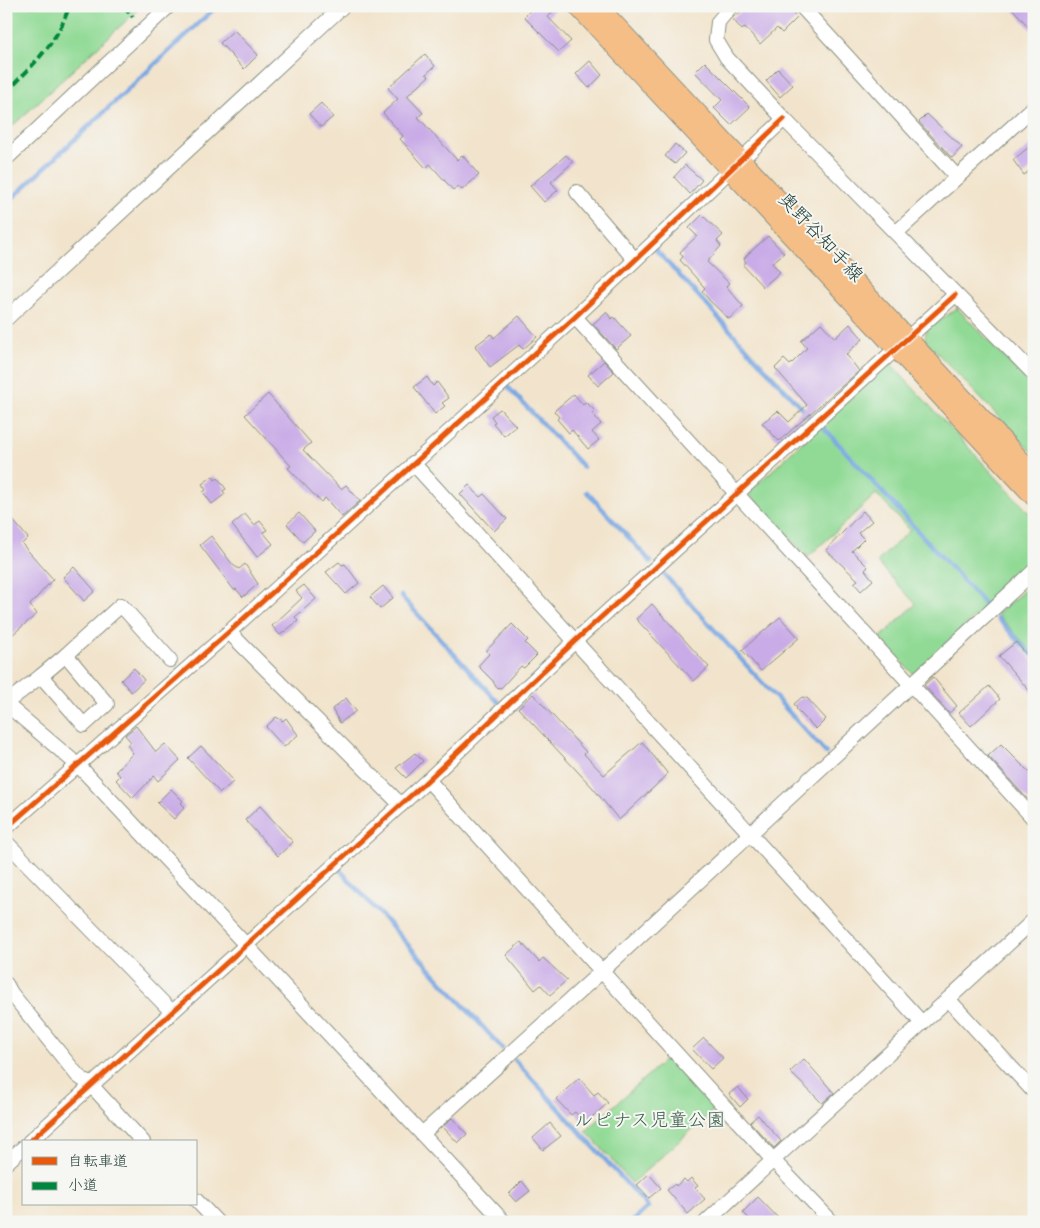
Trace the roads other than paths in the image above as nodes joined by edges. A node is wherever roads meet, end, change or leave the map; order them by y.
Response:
1 (169, 6) edge
2 (343, 6) edge
3 (577, 6) edge
4 (598, 6) edge
5 (731, 6) edge
6 (801, 6) edge
7 (1034, 107) edge
8 (784, 119) junction
9 (6, 159) edge
10 (735, 165) junction
11 (957, 177) junction
12 (577, 192) dead end
13 (896, 232) junction
14 (635, 260) junction
15 (955, 295) junction
16 (575, 317) junction
17 (6, 320) edge
18 (902, 344) junction
19 (1034, 374) edge
20 (414, 463) junction
21 (1034, 474) edge
22 (738, 494) junction
23 (1034, 497) edge
24 (1034, 571) edge
25 (229, 632) junction
26 (575, 641) junction
27 (66, 655) junction
28 (170, 660) dead end
29 (41, 676) junction
30 (913, 685) junction
31 (6, 703) edge
32 (79, 766) junction
33 (428, 780) junction
34 (401, 805) junction
35 (1034, 819) edge
36 (6, 828) edge
37 (750, 834) junction
38 (6, 842) edge
39 (1034, 920) edge
40 (245, 945) junction
41 (602, 971) junction
42 (6, 984) edge
43 (948, 999) junction
44 (172, 1012) junction
45 (922, 1023) junction
46 (91, 1085) junction
47 (1034, 1092) edge
48 (422, 1134) junction
49 (31, 1140) edge
50 (141, 1140) edge
51 (22, 1149) edge
52 (773, 1160) junction
53 (6, 1163) edge
54 (198, 1202) edge
55 (217, 1222) edge
56 (504, 1222) edge
57 (706, 1222) edge
58 (832, 1222) edge

1 - 9 street
2 - 17 street
3 - 10 main road, 奥野谷知手線
4 - 10 main road, 奥野谷知手線
5 - 8 street
6 - 11 street
7 - 11 street
8 - 10 street
8 - 13 street
10 - 14 street
10 - 18 main road, 奥野谷知手線
11 - 13 street
12 - 14 street
13 - 15 street
14 - 16 street
15 - 18 street
15 - 19 street
16 - 20 street
16 - 22 street
18 - 21 main road, 奥野谷知手線
18 - 22 street
18 - 23 main road, 奥野谷知手線
20 - 25 street
20 - 26 street
22 - 26 street
22 - 30 street
24 - 30 street
25 - 32 street
25 - 34 street
26 - 33 street
26 - 37 street
27 - 28 street
27 - 29 street
27 - 29 street
29 - 31 street
30 - 35 street
30 - 37 street
31 - 32 street
32 - 36 street
32 - 40 street
33 - 34 street
33 - 41 street
34 - 40 street
37 - 41 street
37 - 45 street
38 - 44 street
39 - 43 street
40 - 44 street
40 - 48 street
41 - 48 street
41 - 52 street
42 - 46 street
43 - 45 street
43 - 47 street
44 - 46 street
45 - 52 street
46 - 49 street
46 - 50 street
48 - 56 street
51 - 53 street
52 - 57 street
52 - 58 street
54 - 55 street

